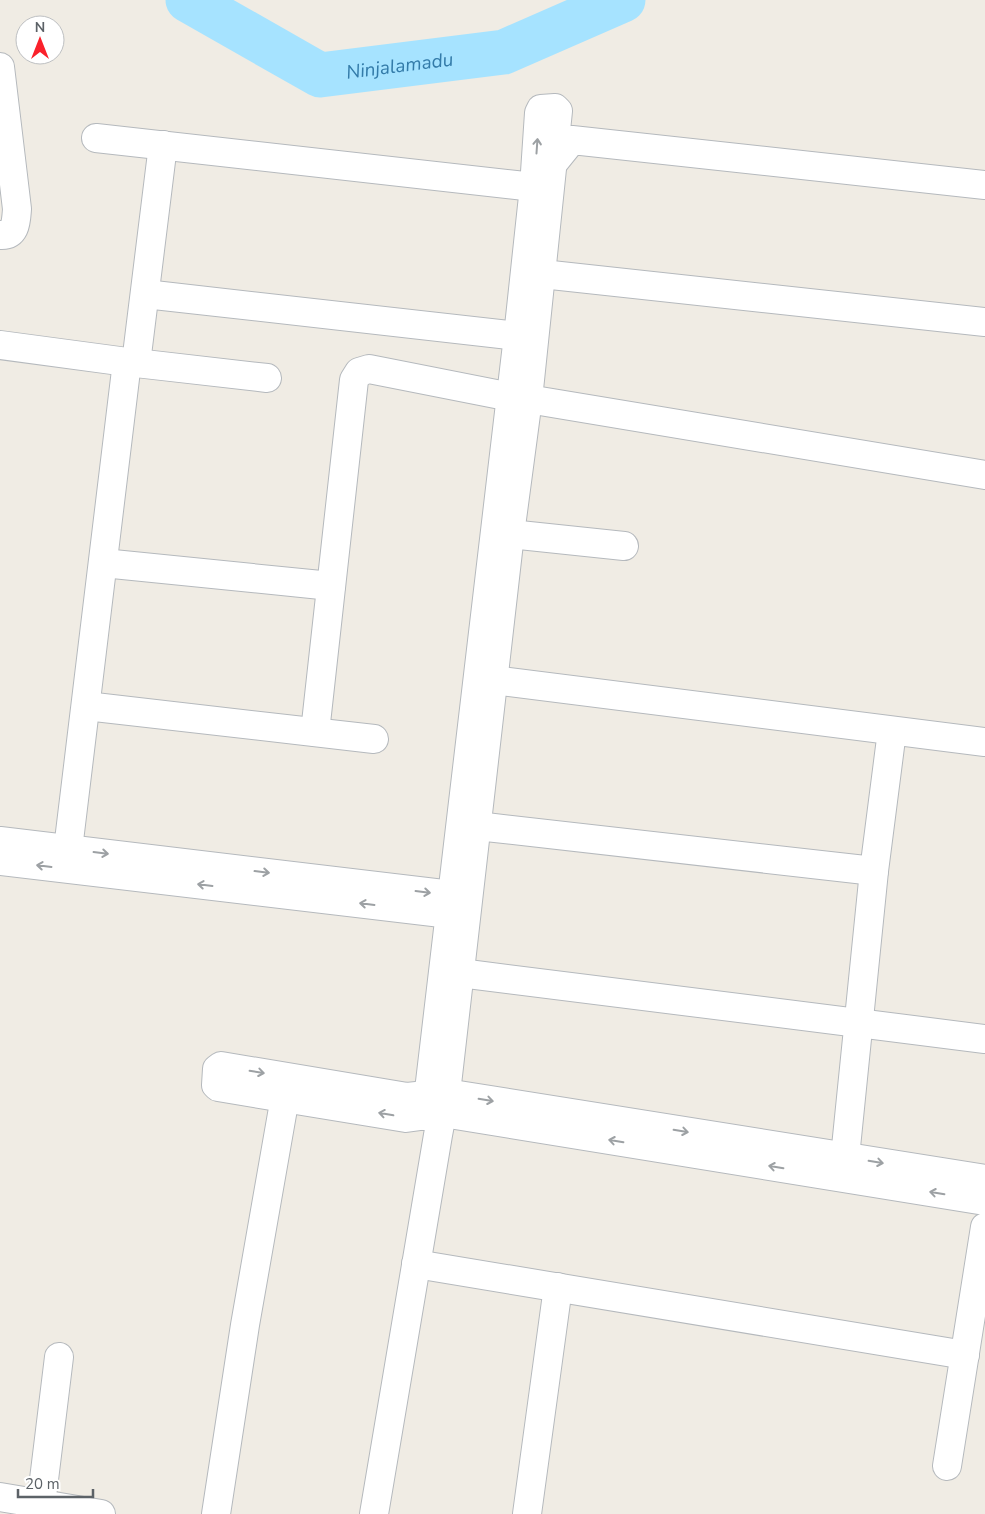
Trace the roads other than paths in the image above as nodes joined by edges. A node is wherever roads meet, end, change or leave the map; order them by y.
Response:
1 (0, 67) edge
2 (96, 138) dead end
3 (163, 145) junction
4 (554, 163) junction
5 (985, 185) edge
6 (534, 187) junction
7 (0, 235) edge
8 (542, 274) junction
9 (145, 294) junction
10 (985, 317) edge
11 (985, 322) edge
12 (518, 336) junction
13 (0, 345) edge
14 (132, 363) junction
15 (267, 378) dead end
16 (520, 398) junction
17 (985, 475) edge
18 (510, 534) junction
19 (624, 546) dead end
20 (103, 563) junction
21 (332, 586) junction
22 (493, 680) junction
23 (86, 706) junction
24 (892, 731) junction
25 (315, 732) junction
26 (374, 739) dead end
27 (985, 742) edge
28 (477, 826) junction
29 (0, 841) edge
30 (68, 849) junction
31 (0, 861) edge
32 (874, 871) junction
33 (451, 905) junction
34 (460, 973) junction
35 (859, 1023) junction
36 (985, 1039) edge
37 (285, 1097) junction
38 (435, 1104) junction
39 (845, 1157) junction
40 (985, 1179) edge
41 (985, 1201) edge
42 (985, 1227) edge
43 (416, 1264) junction
44 (558, 1287) junction
45 (965, 1355) junction
46 (59, 1357) dead end
47 (946, 1466) dead end
48 (0, 1497) edge
49 (40, 1504) junction
50 (101, 1514) edge
51 (216, 1514) edge
52 (374, 1514) edge
53 (527, 1514) edge

1 - 7 street
2 - 3 street
3 - 6 street
3 - 9 street
4 - 5 street
4 - 6 street
6 -> 4 street
4 - 8 street
6 - 12 street
8 - 11 street
8 - 16 street
9 - 12 street
9 - 14 street
10 - 11 street
12 - 16 street
13 - 14 street
14 - 15 street
14 - 20 street
16 - 17 street
16 - 18 street
16 - 21 street
16 - 33 street
18 - 19 street
18 - 22 street
20 - 21 street
20 - 23 street
21 - 25 street
22 - 24 street
22 - 28 street
23 - 25 street
23 - 30 street
24 - 27 street
24 - 32 street
25 - 26 street
28 - 32 street
28 - 34 street
29 - 30 street
30 -> 33 street
33 -> 31 street
32 - 35 street
33 - 38 street
34 - 35 street
34 - 38 street
35 - 36 street
35 - 39 street
38 -> 37 street
37 -> 38 street
37 - 51 street
38 -> 39 street
41 -> 38 street
38 - 43 street
39 -> 40 street
42 - 45 street
43 - 44 street
43 - 52 street
44 - 45 street
44 - 53 street
45 - 47 street
46 - 49 street
48 - 49 street
49 - 50 street

